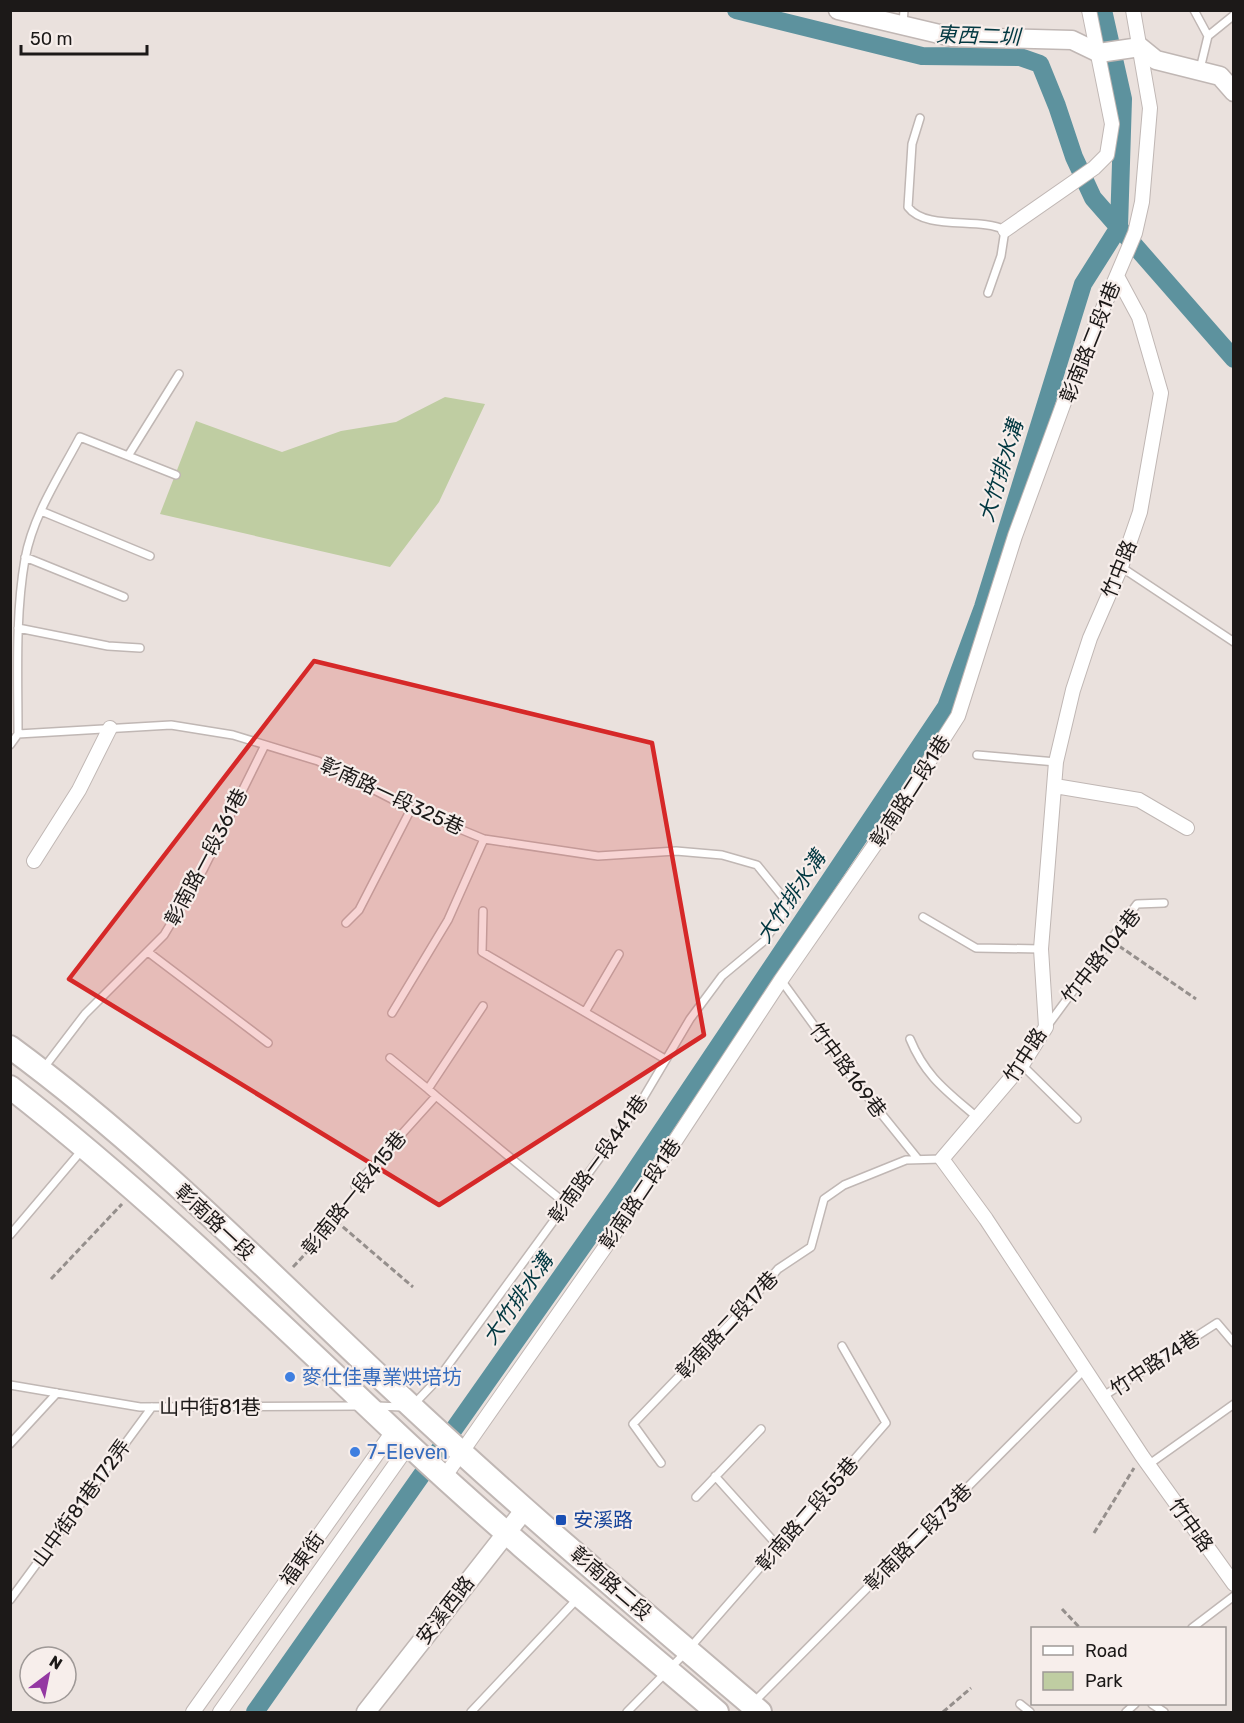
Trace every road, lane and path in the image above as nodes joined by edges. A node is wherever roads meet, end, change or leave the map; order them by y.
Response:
1 (838, 10) edge
2 (1089, 10) edge
3 (1133, 10) edge
4 (1194, 10) edge
5 (1233, 15) edge
6 (903, 18) edge
7 (1208, 36) junction
8 (1140, 47) junction
9 (1099, 53) junction
10 (1200, 69) junction
11 (1233, 92) edge
12 (920, 118) dead end
13 (1005, 230) junction
14 (1117, 276) junction
15 (988, 293) dead end
16 (179, 374) dead end
17 (128, 456) junction
18 (176, 475) dead end
19 (41, 511) junction
20 (150, 556) dead end
21 (26, 558) junction
22 (1121, 567) junction
23 (124, 597) dead end
24 (18, 628) junction
25 (1233, 642) edge
26 (140, 648) dead end
27 (110, 728) junction
28 (18, 734) junction
29 (265, 744) junction
30 (10, 745) edge
31 (977, 755) dead end
32 (1056, 762) junction
33 (1055, 786) junction
34 (411, 809) junction
35 (1187, 828) dead end
36 (484, 839) junction
37 (34, 861) dead end
38 (1164, 903) dead end
39 (483, 911) dead end
40 (784, 912) joint
41 (923, 917) dead end
42 (346, 923) dead end
43 (1110, 940) junction
44 (1041, 949) junction
45 (148, 952) junction
46 (619, 954) dead end
47 (781, 980) junction
48 (1196, 999) dead end
49 (483, 1006) dead end
50 (585, 1012) junction
51 (392, 1013) dead end
52 (1046, 1027) junction
53 (910, 1039) dead end
54 (268, 1042) dead end
55 (10, 1047) edge
56 (390, 1058) dead end
57 (665, 1059) junction
58 (1022, 1065) junction
59 (42, 1070) junction
60 (10, 1087) edge
61 (428, 1089) junction
62 (436, 1096) junction
63 (979, 1119) junction
64 (1077, 1119) dead end
65 (85, 1146) junction
66 (917, 1158) junction
67 (942, 1159) junction
68 (355, 1186) joint
69 (135, 1191) junction
70 (566, 1204) junction
71 (336, 1221) junction
72 (10, 1235) edge
73 (51, 1279) dead end
74 (279, 1281) junction
75 (412, 1287) dead end
76 (1233, 1343) edge
77 (842, 1346) dead end
78 (1084, 1370) junction
79 (10, 1386) edge
80 (57, 1393) junction
81 (1102, 1397) junction
82 (1233, 1404) edge
83 (368, 1406) junction
84 (152, 1407) junction
85 (411, 1407) junction
86 (432, 1425) junction
87 (761, 1429) dead end
88 (401, 1437) junction
89 (10, 1444) edge
90 (462, 1453) junction
91 (1145, 1460) junction
92 (661, 1463) dead end
93 (445, 1476) junction
94 (715, 1476) junction
95 (696, 1497) dead end
96 (338, 1509) junction
97 (526, 1509) junction
98 (355, 1522) junction
99 (506, 1531) junction
100 (1094, 1533) dead end
101 (778, 1546) junction
102 (299, 1563) junction
103 (317, 1575) junction
104 (1233, 1584) edge
105 (580, 1595) junction
106 (1233, 1596) edge
107 (10, 1600) edge
108 (1062, 1609) dead end
109 (1078, 1627) edge
110 (1194, 1627) edge
111 (688, 1650) junction
112 (233, 1657) junction
113 (250, 1670) junction
114 (668, 1670) junction
115 (971, 1688) dead end
116 (1020, 1704) dead end
117 (756, 1709) edge
118 (193, 1713) edge
119 (220, 1713) edge
120 (366, 1713) edge
121 (471, 1713) edge
122 (627, 1713) edge
123 (717, 1713) edge
124 (943, 1713) edge
125 (1030, 1713) edge

1 - 6 street
2 - 9 street
3 - 8 street, 彰南路二段1巷
4 - 7 lane
5 - 7 lane
6 - 9 street
7 - 10 lane
8 - 9 street
8 - 10 street
8 - 14 street, 彰南路二段1巷
9 - 13 street
10 - 11 street
12 - 13 lane
13 - 15 lane
14 - 22 street, 竹中路
14 - 47 street, 彰南路二段1巷
16 - 17 lane
17 - 18 lane
17 - 19 lane
19 - 20 lane
19 - 21 lane
21 - 23 lane
21 - 24 lane
22 - 25 lane
22 - 32 street, 竹中路
24 - 26 lane
24 - 28 lane
27 - 28 lane, 彰南路一段325巷
27 - 29 lane, 彰南路一段325巷
27 - 37 street
28 - 30 lane
29 - 34 lane, 彰南路一段325巷
29 - 45 lane, 彰南路一段361巷
31 - 32 lane
32 - 33 street, 竹中路
33 - 35 street
33 - 44 street, 竹中路
34 - 36 lane, 彰南路一段325巷
34 - 42 lane
36 - 40 lane, 彰南路一段325巷
36 - 51 lane
38 - 43 lane, 竹中路104巷
39 - 50 lane
40 - 57 lane, 彰南路一段441巷
41 - 44 lane
43 - 48 path
43 - 52 lane, 竹中路104巷
44 - 52 street, 竹中路
45 - 54 lane
45 - 59 lane, 彰南路一段361巷
46 - 50 lane
47 - 66 lane, 竹中路169巷
47 - 90 street, 彰南路二段1巷
49 - 61 lane
50 - 57 lane
52 - 58 street, 竹中路
53 - 63 lane
55 - 59 main road, 彰南路一段
56 - 61 lane
57 - 70 lane, 彰南路一段441巷
58 - 63 street, 竹中路
58 - 64 lane
59 - 74 main road, 彰南路一段
60 - 65 main road, 彰南路一段
61 - 62 lane
62 - 68 lane, 彰南路一段415巷
62 - 70 lane
63 - 67 street, 竹中路
65 - 69 main road, 彰南路一段
65 - 72 lane
66 - 67 lane, 彰南路二段17巷
66 - 92 lane, 彰南路二段17巷
67 - 78 street, 竹中路
68 - 71 path, 彰南路一段415巷
69 - 73 path
69 - 83 main road, 彰南路一段
70 - 85 lane, 彰南路一段441巷
71 - 74 path, 彰南路一段415巷
71 - 75 path
74 - 85 main road, 彰南路一段
76 - 81 lane, 竹中路74巷
77 - 101 lane, 彰南路二段55巷
78 - 81 street, 竹中路
78 - 117 lane, 彰南路二段73巷
79 - 80 lane, 山中街81巷
80 - 84 lane, 山中街81巷
80 - 89 lane
81 - 91 street, 竹中路
82 - 91 lane
83 - 84 lane, 山中街81巷
83 - 85 lane, 山中街81巷
83 - 88 main road, 彰南路一段
84 - 107 lane, 山中街81巷172弄
85 - 86 main road, 彰南路一段
85 - 88 main road, 福東街
86 - 88 main road
86 - 90 main road, 彰南路二段
87 - 94 lane
88 - 93 main road, 彰南路一段
88 - 96 street, 福東街
88 - 98 street, 福東街
90 - 93 street, 彰南路二段1巷
90 - 97 main road, 彰南路二段
91 - 100 path
91 - 104 street, 竹中路
93 - 99 main road, 彰南路二段
94 - 95 lane
94 - 101 lane
96 - 98 street
96 - 102 street, 福東街
97 - 99 street, 安溪西路
97 - 111 main road, 彰南路二段
98 - 103 street, 福東街
99 - 105 main road, 彰南路二段
99 - 120 street, 安溪西路
101 - 111 lane, 彰南路二段55巷
102 - 103 street
102 - 112 street, 福東街
103 - 113 street, 福東街
105 - 114 main road, 彰南路二段
105 - 121 lane
106 - 110 lane
108 - 109 path
111 - 114 lane, 彰南路二段55巷
111 - 117 main road, 彰南路二段
112 - 113 street
112 - 118 street, 福東街
113 - 119 street, 福東街
114 - 122 lane, 彰南路二段55巷
114 - 123 main road, 彰南路二段
115 - 124 path
116 - 125 lane

